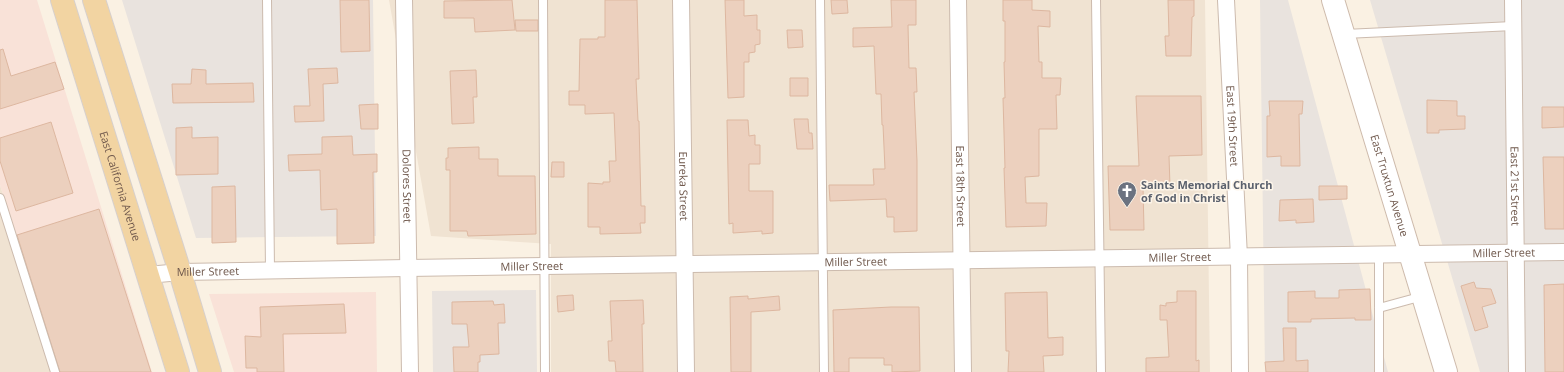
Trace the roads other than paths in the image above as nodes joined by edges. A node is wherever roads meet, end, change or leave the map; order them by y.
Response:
1 (62, 0) edge
2 (94, 0) edge
3 (267, 0) edge
4 (404, 0) edge
5 (543, 0) edge
6 (681, 0) edge
7 (820, 0) edge
8 (958, 0) edge
9 (1096, 0) edge
10 (1226, 0) edge
11 (1334, 0) edge
12 (1513, 0) edge
13 (1513, 26) junction
14 (1344, 34) junction
15 (0, 198) edge
16 (1564, 252) edge
17 (1516, 254) junction
18 (1411, 255) junction
19 (1379, 256) junction
20 (1239, 257) junction
21 (1100, 259) junction
22 (962, 261) junction
23 (822, 262) junction
24 (684, 264) junction
25 (544, 266) junction
26 (407, 268) junction
27 (270, 270) junction
28 (180, 272) junction
29 (148, 275) junction
30 (1423, 296) junction
31 (1379, 308) junction
32 (55, 372) edge
33 (178, 372) edge
34 (210, 372) edge
35 (410, 372) edge
36 (545, 372) edge
37 (686, 372) edge
38 (824, 372) edge
39 (963, 372) edge
40 (1101, 372) edge
41 (1240, 372) edge
42 (1379, 372) edge
43 (1446, 372) edge
44 (1517, 372) edge

1 - 29 main road, East California Avenue
2 - 28 main road
3 - 27 lane
4 - 26 street, Dolores Street
5 - 25 lane
6 - 24 street, Eureka Street
7 - 23 lane
8 - 22 street, East 18th Street
9 - 21 lane
10 - 20 street, East 19th Street
11 - 14 main road, East Truxtun Avenue
12 - 13 street, East 21st Street
13 - 14 lane
13 - 17 street, East 21st Street
14 - 18 main road, East Truxtun Avenue
15 - 32 lane
16 - 17 street, Miller Street
17 - 18 street, Miller Street
17 - 44 street, East 21st Street
18 - 19 street, Miller Street
18 - 30 main road, East Truxtun Avenue
19 - 20 street, Miller Street
19 - 31 lane
20 - 21 street, Miller Street
20 - 41 street, East 19th Street
21 - 22 street, Miller Street
21 - 40 lane
22 - 23 street, Miller Street
22 - 39 street, East 18th Street
23 - 24 street, Miller Street
23 - 38 lane
24 - 25 street, Miller Street
24 - 37 street, Eureka Street
25 - 26 street, Miller Street
25 - 36 lane
26 - 27 street, Miller Street
26 - 35 street, Dolores Street
27 - 28 street, Miller Street
28 - 29 street, Miller Street
28 - 34 main road
29 - 33 main road, East California Avenue
30 - 31 lane
30 - 43 main road, East Truxtun Avenue
31 - 42 lane

